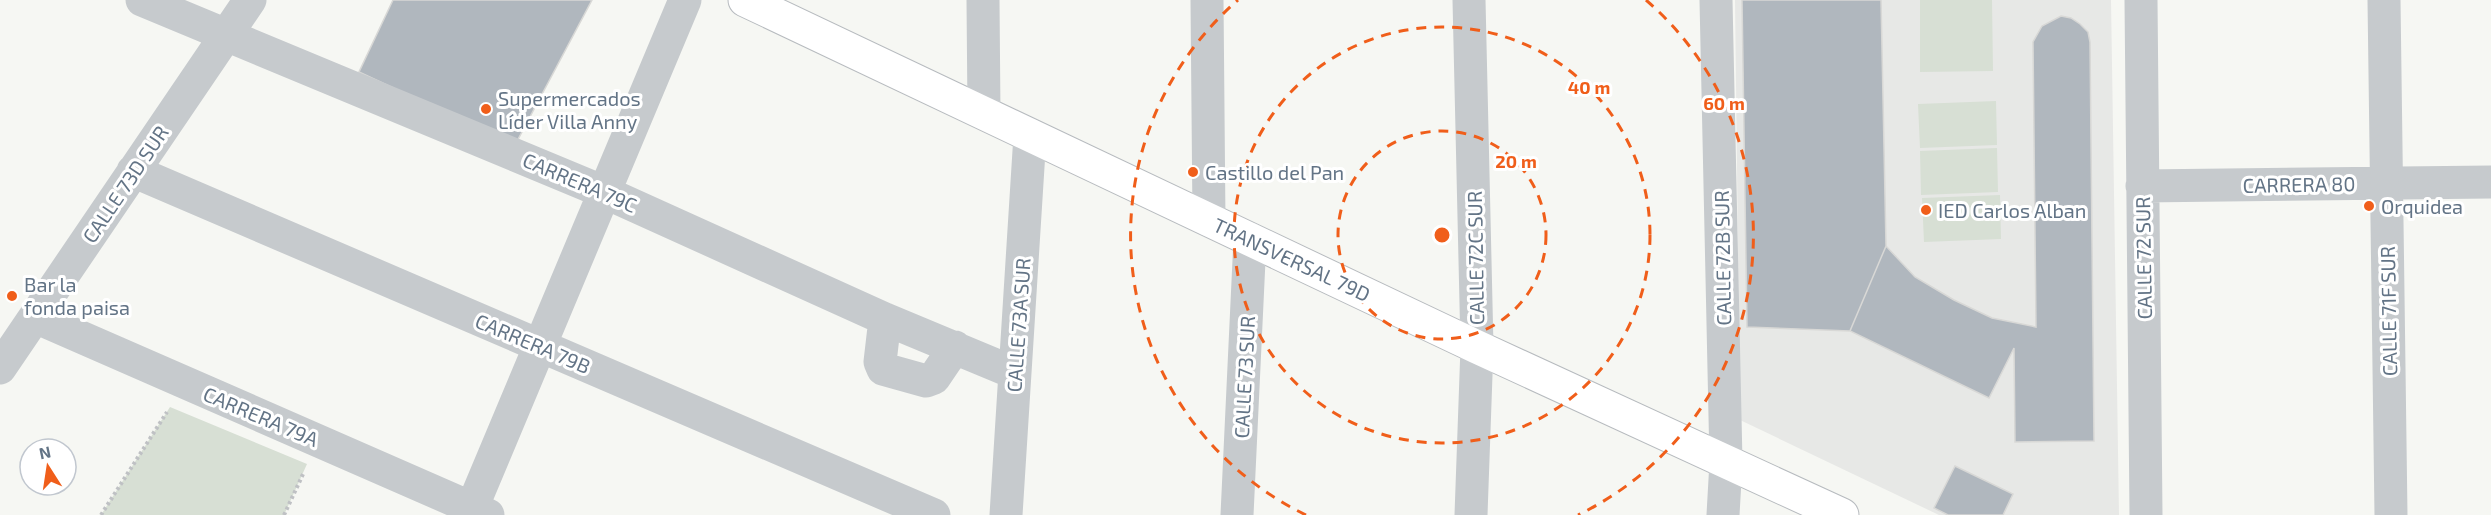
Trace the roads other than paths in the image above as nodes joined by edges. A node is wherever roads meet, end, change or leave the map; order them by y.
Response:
1 (142, 0) edge
2 (250, 0) edge
3 (685, 0) edge
4 (745, 0) edge
5 (983, 0) edge
6 (1207, 0) edge
7 (1469, 0) edge
8 (1716, 0) edge
9 (2141, 0) edge
10 (2384, 0) edge
11 (225, 36) junction
12 (984, 113) junction
13 (1030, 135) junction
14 (133, 171) junction
15 (2491, 182) edge
16 (2387, 183) junction
17 (2142, 186) junction
18 (604, 192) junction
19 (1209, 220) junction
20 (1250, 239) junction
21 (34, 317) junction
22 (885, 319) junction
23 (540, 346) junction
24 (955, 347) junction
25 (1477, 347) junction
26 (0, 368) edge
27 (1015, 373) junction
28 (1726, 462) junction
29 (476, 513) edge
30 (934, 515) edge
31 (1006, 515) edge
32 (1237, 515) edge
33 (1471, 515) edge
34 (1723, 515) edge
35 (1842, 515) edge
36 (2146, 515) edge
37 (2391, 515) edge

1 - 11 street, CARRERA 79C
2 - 11 street, CALLE 73D SUR
3 - 18 street
4 - 12 main road, TRANSVERSAL 79D
5 - 12 street
6 - 19 street
7 - 25 street, CALLE 72C SUR
8 - 28 street, CALLE 72B SUR
9 - 17 street, CALLE 72 SUR
10 - 16 street, CALLE 71F SUR
11 - 14 street, CALLE 73D SUR
11 - 18 street, CARRERA 79C
12 - 13 main road, TRANSVERSAL 79D
13 - 19 main road, TRANSVERSAL 79D
13 - 27 street, CALLE 73A SUR
14 - 21 street, CALLE 73D SUR
14 - 23 street, CARRERA 79B
15 - 16 street, CARRERA 80
16 - 17 street, CARRERA 80
16 - 37 street, CALLE 71F SUR
17 - 36 street, CALLE 72 SUR
18 - 22 street, CARRERA 79C
18 - 23 street
19 - 20 main road, TRANSVERSAL 79D
20 - 25 main road, TRANSVERSAL 79D
20 - 32 street, CALLE 73 SUR
21 - 26 street, CALLE 73D SUR
21 - 29 street, CARRERA 79A
22 - 24 street, CARRERA 79C
22 - 24 street
23 - 29 street
23 - 30 street, CARRERA 79B
24 - 27 street, CARRERA 79C
25 - 28 main road, TRANSVERSAL 79D
25 - 33 street, CALLE 72C SUR
27 - 31 street, CALLE 73A SUR
28 - 34 street, CALLE 72B SUR
28 - 35 main road, TRANSVERSAL 79D

